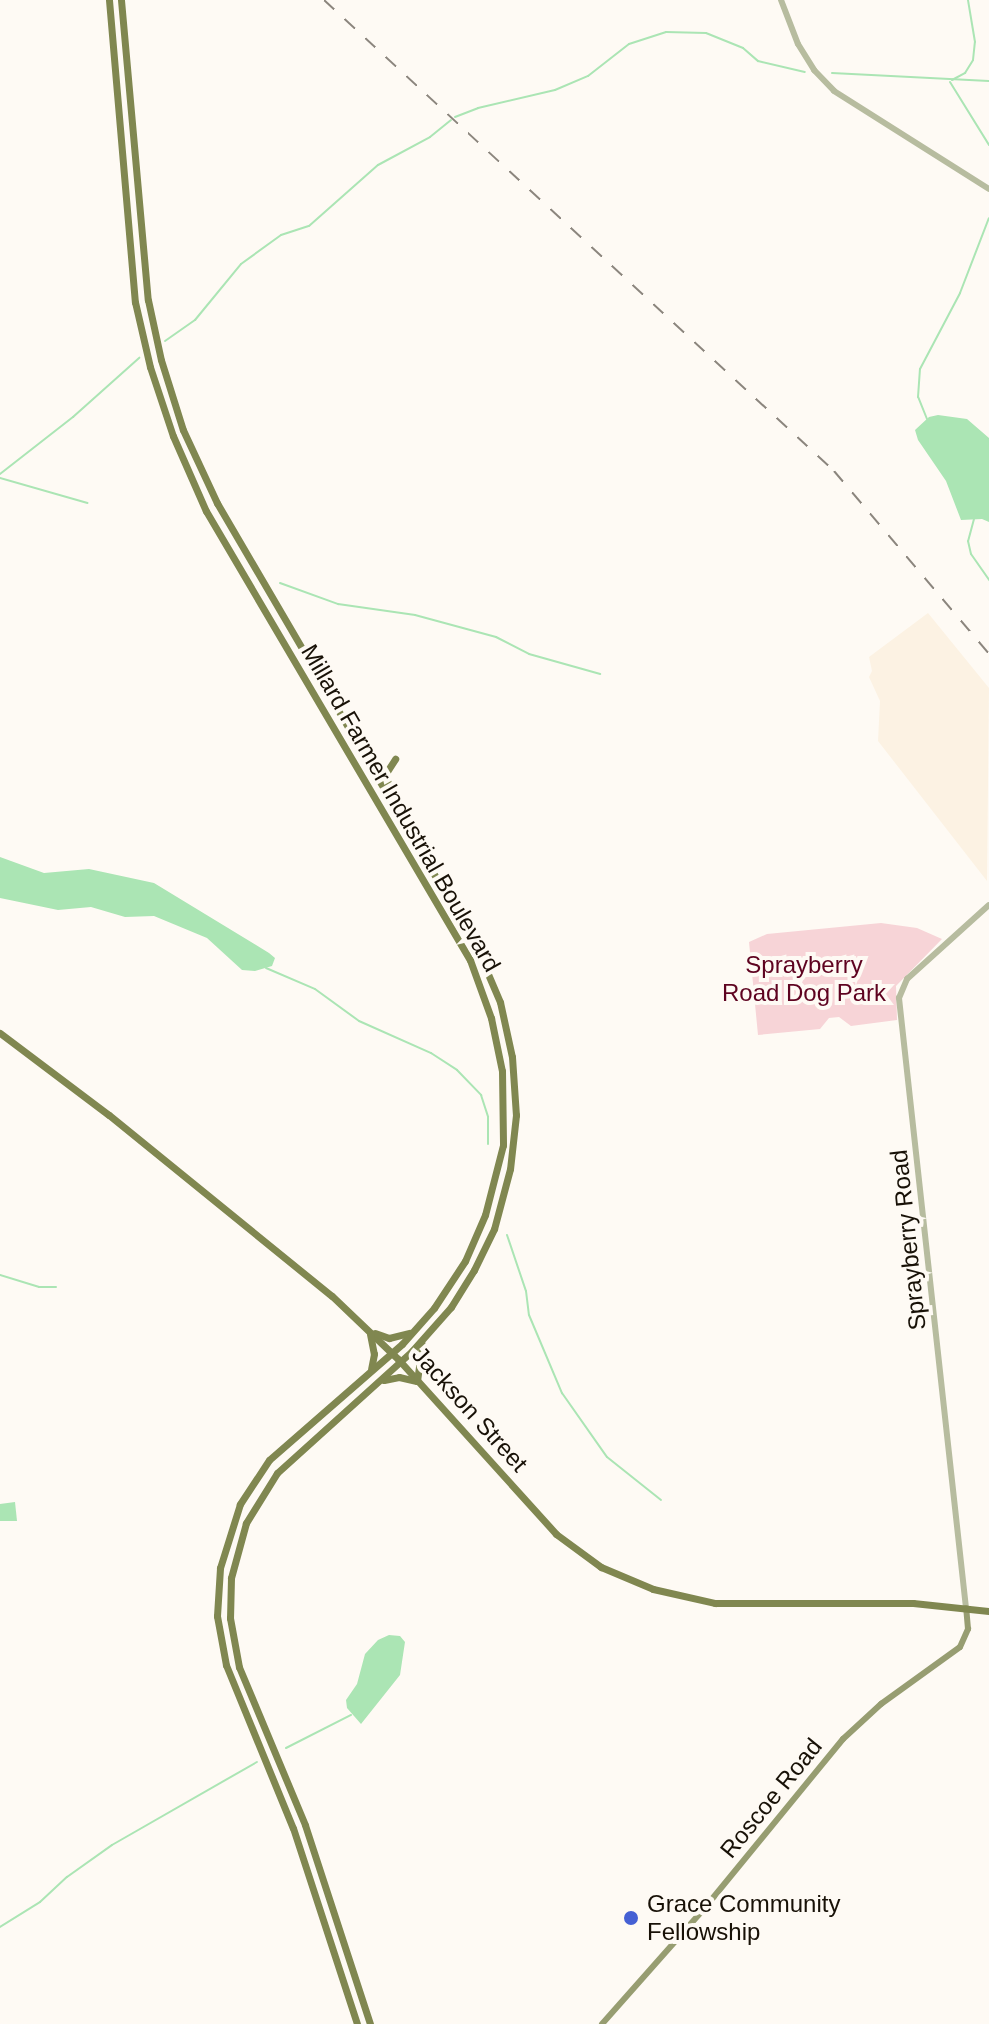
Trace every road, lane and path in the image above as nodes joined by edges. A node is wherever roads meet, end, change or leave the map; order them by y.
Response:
1 (109, 0) edge
2 (121, 0) edge
3 (781, 0) edge
4 (989, 189) edge
5 (395, 759) dead end
6 (397, 811) junction
7 (989, 905) edge
8 (0, 1033) edge
9 (415, 1330) junction
10 (370, 1332) junction
11 (424, 1340) junction
12 (392, 1353) junction
13 (401, 1362) junction
14 (370, 1371) junction
15 (417, 1381) junction
16 (378, 1382) junction
17 (966, 1608) junction
18 (989, 1611) edge
19 (357, 2024) edge
20 (370, 2024) edge
21 (602, 2024) edge

1 - 9 main road, Millard Farmer Industrial Boulevard
2 - 6 main road, Millard Farmer Industrial Boulevard
3 - 4 street
5 - 6 main road
6 - 11 main road, Millard Farmer Industrial Boulevard
7 - 17 street, Sprayberry Road
8 - 10 main road, Jackson Street
9 - 10 main road
9 - 12 main road, Millard Farmer Industrial Boulevard
10 - 12 main road, Jackson Street
10 - 14 main road
11 - 13 main road, Millard Farmer Industrial Boulevard
11 - 15 main road
12 - 13 main road, Jackson Street
12 - 14 main road, Millard Farmer Industrial Boulevard
13 - 15 main road, Jackson Street
13 - 16 main road, Millard Farmer Industrial Boulevard
14 - 19 main road, Millard Farmer Industrial Boulevard
15 - 16 main road
15 - 17 main road, Jackson Street
16 - 20 main road, Millard Farmer Industrial Boulevard
17 - 18 main road, Jackson Street
17 - 21 main road, Roscoe Road

